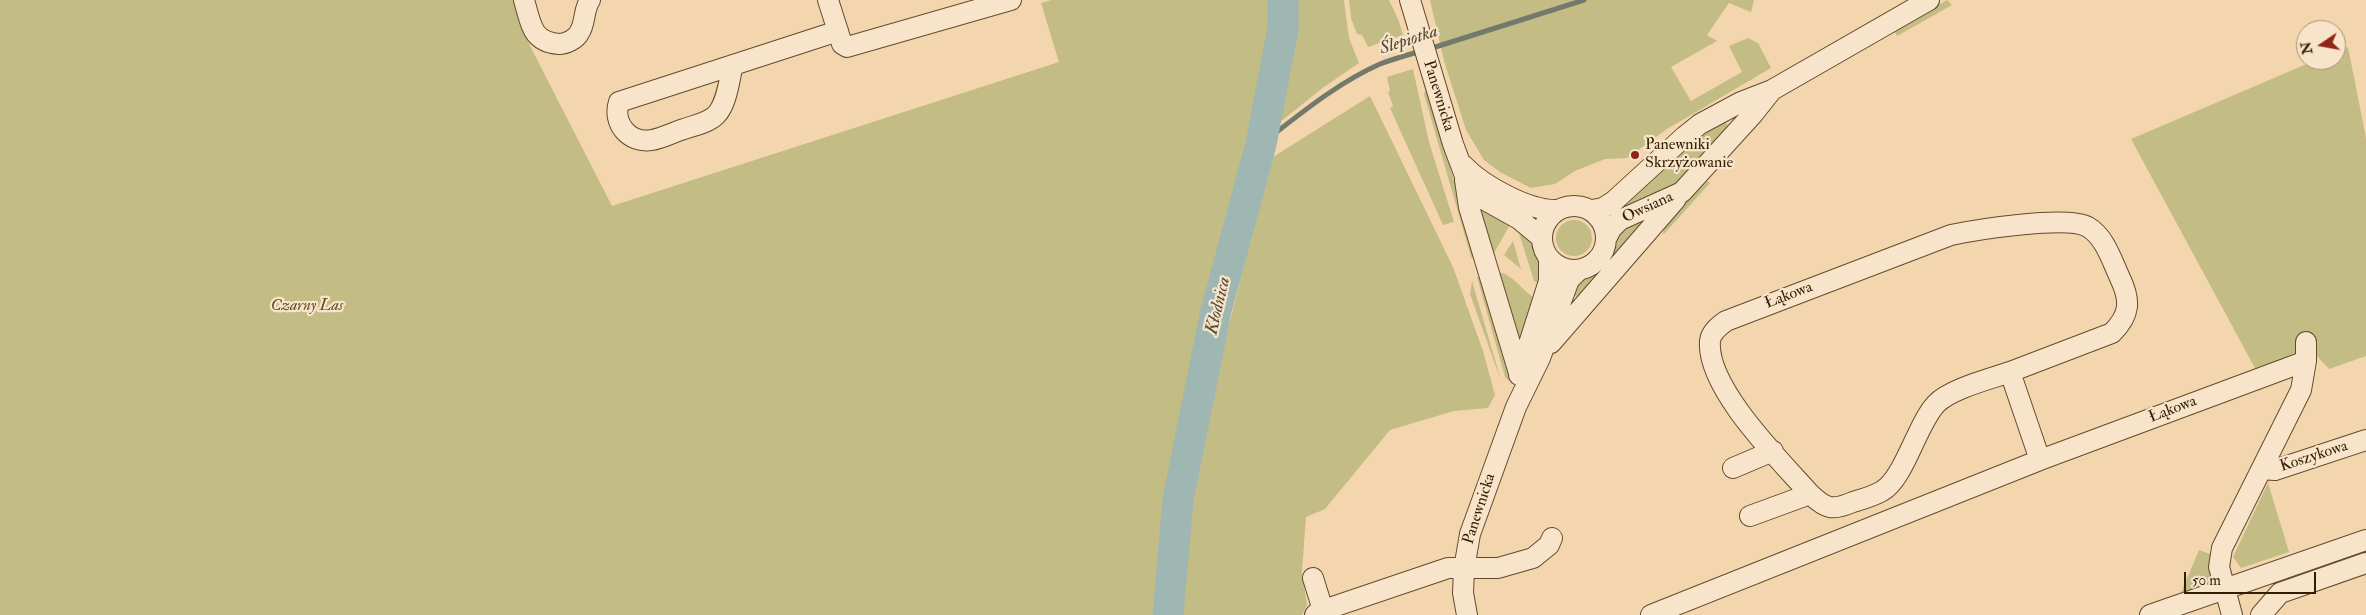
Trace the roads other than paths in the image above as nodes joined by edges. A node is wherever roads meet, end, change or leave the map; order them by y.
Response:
1 (524, 0) edge
2 (590, 0) edge
3 (828, 0) edge
4 (1011, 0) edge
5 (1410, 0) edge
6 (1929, 0) edge
7 (838, 30) junction
8 (733, 65) junction
9 (1772, 90) junction
10 (1722, 112) junction
11 (1735, 135) junction
12 (1462, 170) junction
13 (1682, 192) junction
14 (1557, 210) junction
15 (1592, 210) junction
16 (1607, 237) junction
17 (1542, 238) junction
18 (1549, 258) junction
19 (1579, 270) junction
20 (1540, 358) junction
21 (2010, 372) junction
22 (1519, 373) junction
23 (1516, 406) junction
24 (2366, 440) edge
25 (1773, 451) junction
26 (2040, 460) junction
27 (1733, 468) dead end
28 (2262, 469) junction
29 (1810, 494) junction
30 (1750, 516) dead end
31 (1552, 538) dead end
32 (2366, 540) edge
33 (2366, 563) edge
34 (1464, 569) junction
35 (1313, 578) dead end
36 (2225, 589) junction
37 (1319, 613) edge
38 (1467, 615) edge
39 (1651, 615) edge
40 (2150, 615) edge
41 (2232, 615) edge
42 (2261, 615) edge

1 - 2 street
3 - 7 street
4 - 7 street
5 - 12 street, Panewnicka
6 - 9 street, Owsiana
7 - 8 street
8 - 8 street
9 - 10 street, Owsiana
9 - 11 street, Owsiana
10 - 11 street
10 - 15 street, Owsiana
11 - 13 street, Owsiana
12 - 14 street
12 - 17 street, Panewnicka
12 - 22 street
13 - 16 street, Owsiana
13 - 20 street
14 - 15 street
14 - 17 street
15 - 16 street
16 - 19 street
17 - 18 street
18 - 19 street
18 - 22 street, Panewnicka
19 - 20 street, Panewnicka
20 - 23 street, Panewnicka
21 - 25 street, Łąkowa
21 - 26 street
21 - 29 street, Łąkowa
22 - 23 street, Panewnicka
23 - 34 street, Panewnicka
24 - 28 street, Koszykowa
25 - 27 street
25 - 29 street, Łąkowa
26 - 28 street, Łąkowa
26 - 39 street, Łąkowa
28 - 36 street
29 - 30 street
31 - 34 street
32 - 36 street
33 - 42 street
34 - 37 street
34 - 38 street, Panewnicka
35 - 37 street
36 - 40 street
36 - 41 street

